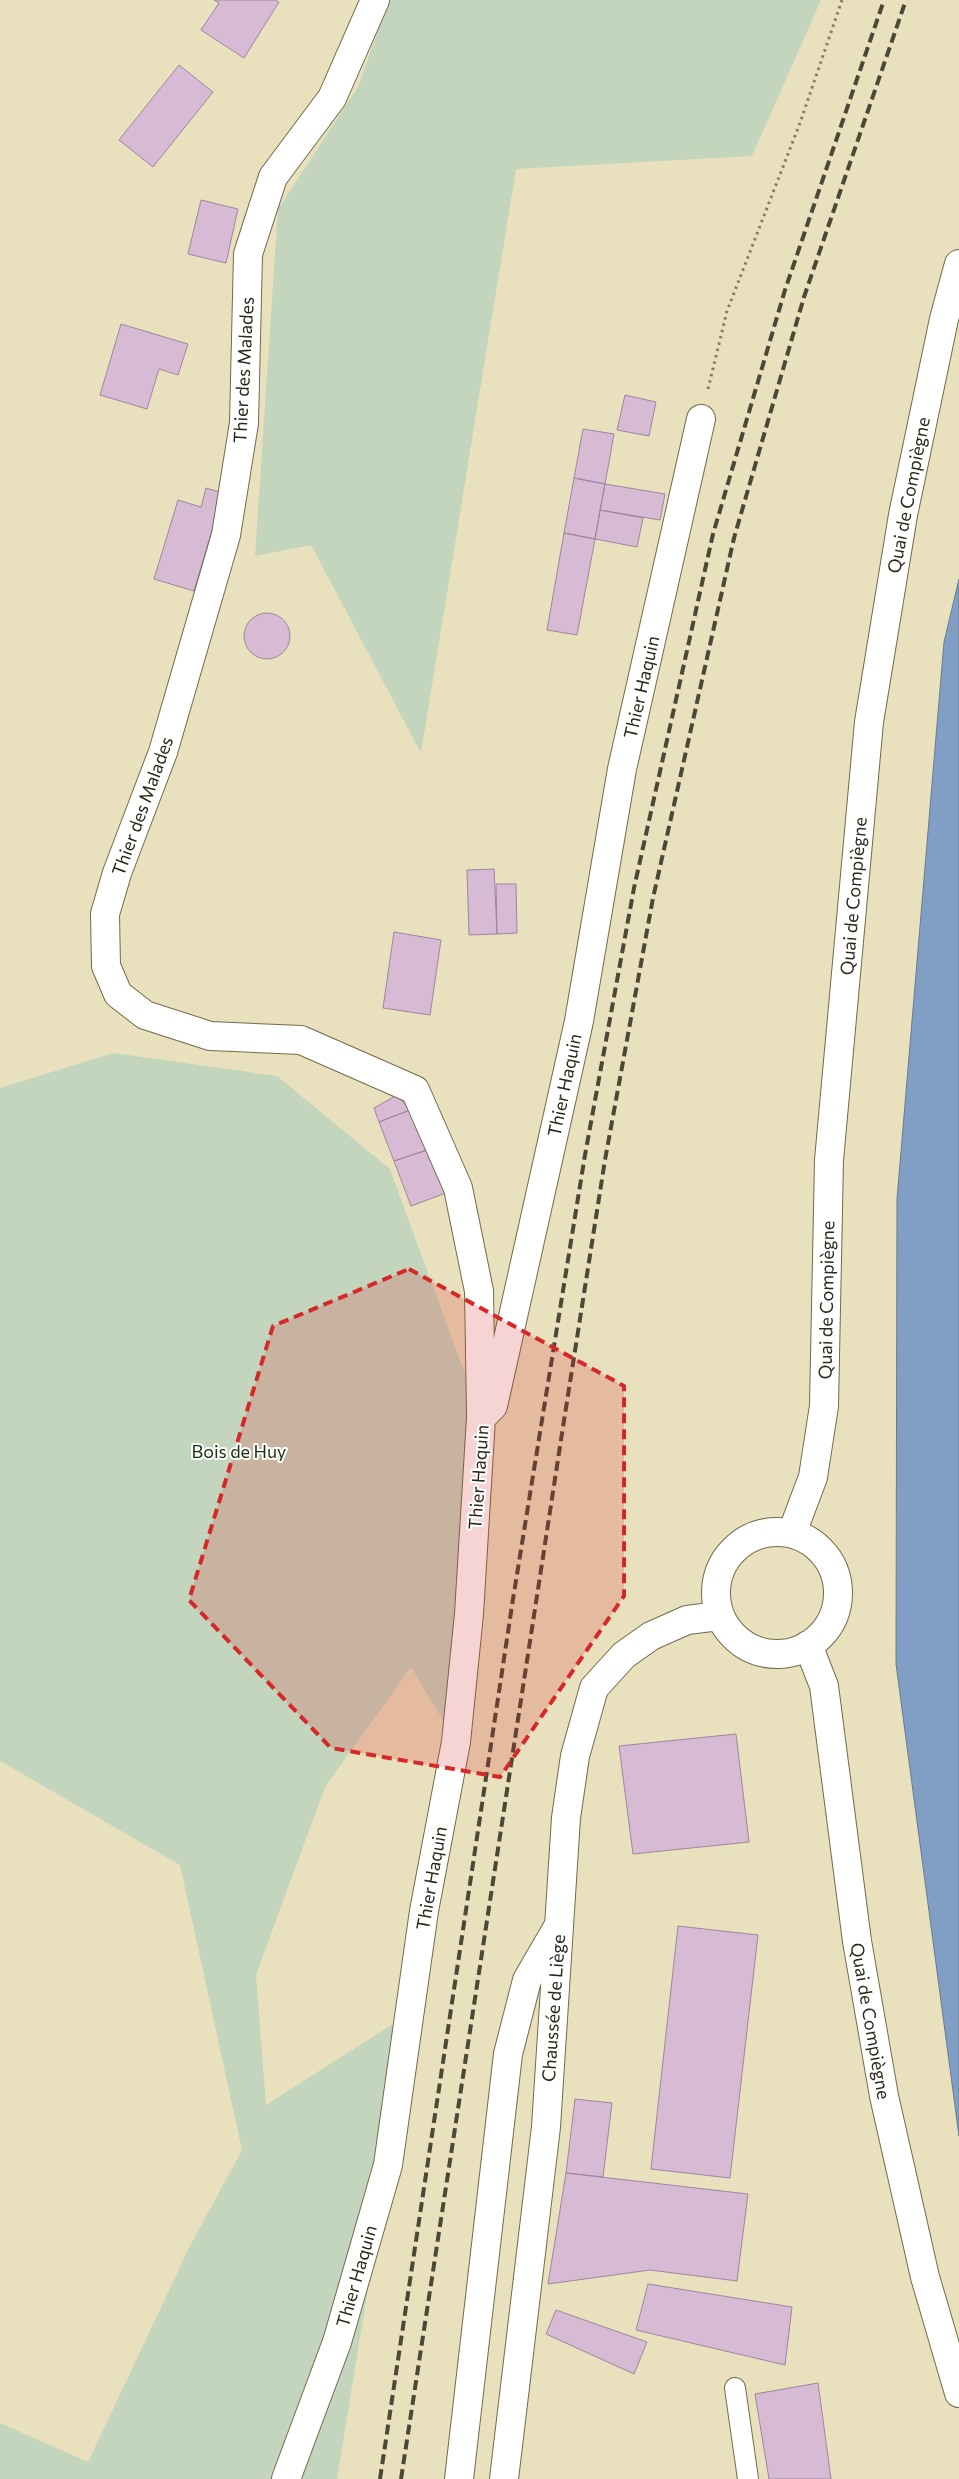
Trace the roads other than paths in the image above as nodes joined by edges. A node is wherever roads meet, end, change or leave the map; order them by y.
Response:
1 (375, 0) edge
2 (959, 264) edge
3 (700, 418) road end
4 (481, 1418) junction
5 (792, 1533) junction
6 (720, 1616) junction
7 (808, 1646) junction
8 (559, 1926) junction
9 (735, 2388) dead end
10 (959, 2393) edge
11 (286, 2479) edge
12 (459, 2479) edge
13 (504, 2479) edge
14 (748, 2479) edge

1 - 4 street, Thier des Malades
2 - 5 street, Quai de Compiègne
3 - 4 street, Thier Haquin
4 - 11 street, Thier Haquin
5 - 6 street
5 - 7 street
6 - 7 street
6 - 8 street, Chaussée de Liège
7 - 10 street, Quai de Compiègne
8 - 12 street
8 - 13 street, Chaussée de Liège
9 - 14 lane

